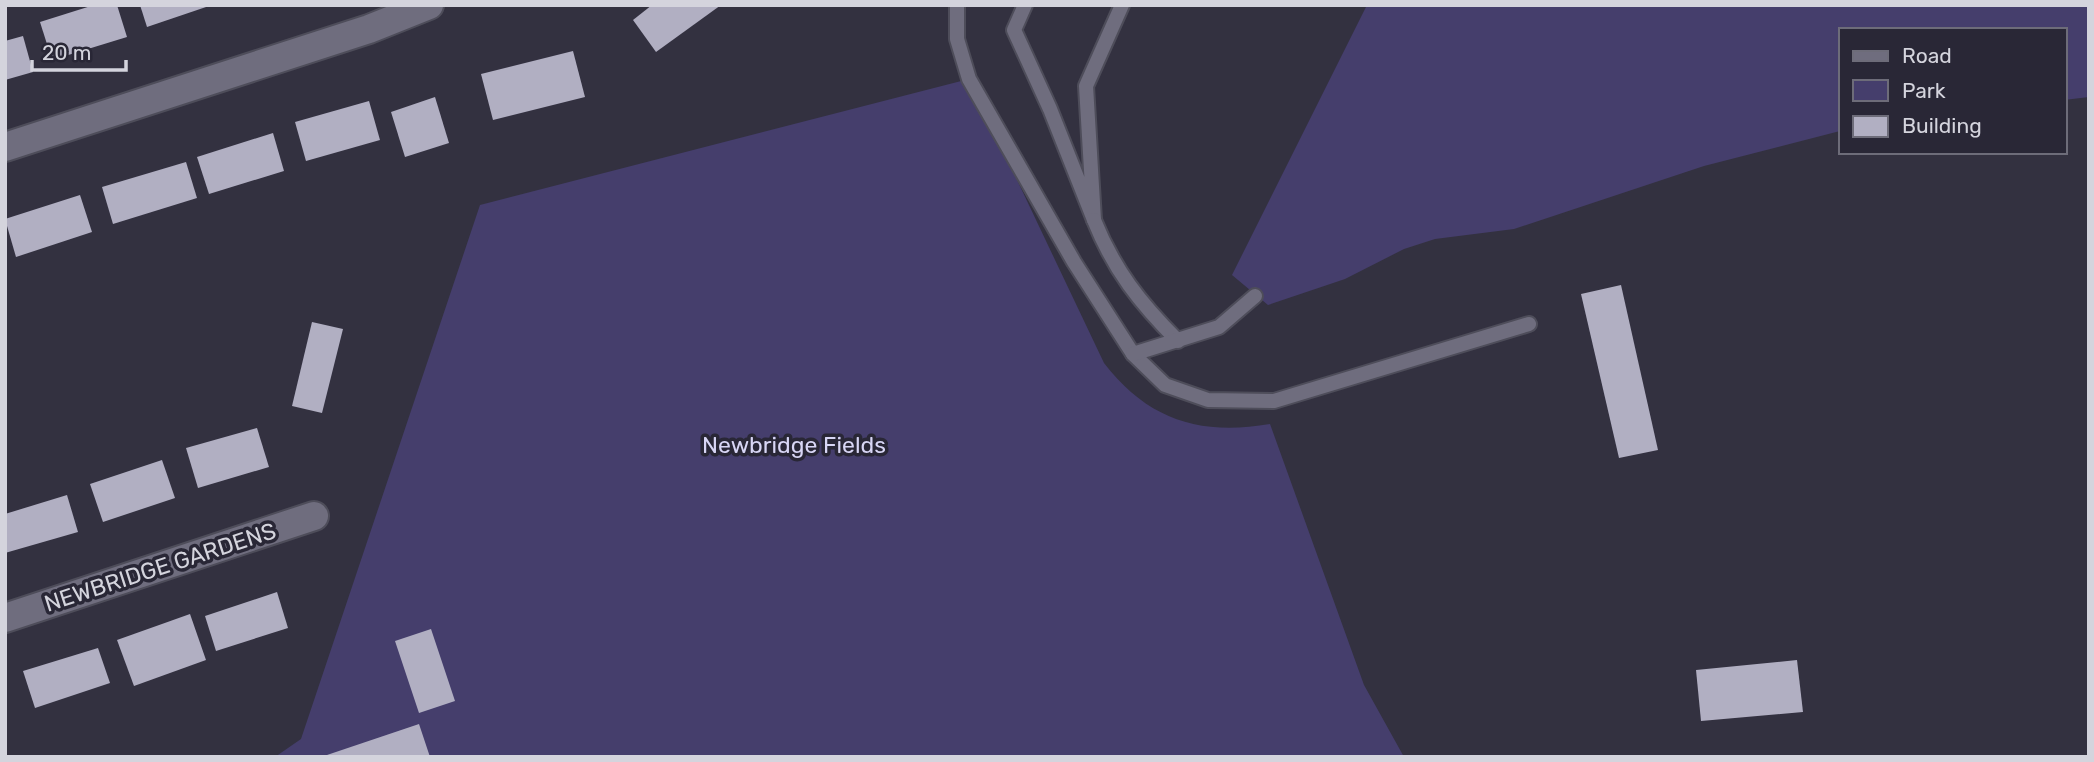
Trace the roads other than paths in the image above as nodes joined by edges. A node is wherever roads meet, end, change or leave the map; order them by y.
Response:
1 (429, 5) edge
2 (957, 5) edge
3 (1025, 5) edge
4 (1122, 5) edge
5 (5, 147) edge
6 (1094, 220) junction
7 (1255, 296) dead end
8 (1529, 324) dead end
9 (1178, 341) junction
10 (1133, 354) junction
11 (314, 516) dead end
12 (5, 618) edge

1 - 5 street
2 - 10 lane
3 - 6 lane
4 - 6 lane
6 - 9 lane
7 - 9 lane
8 - 10 lane
9 - 10 lane
11 - 12 street, NEWBRIDGE GARDENS

